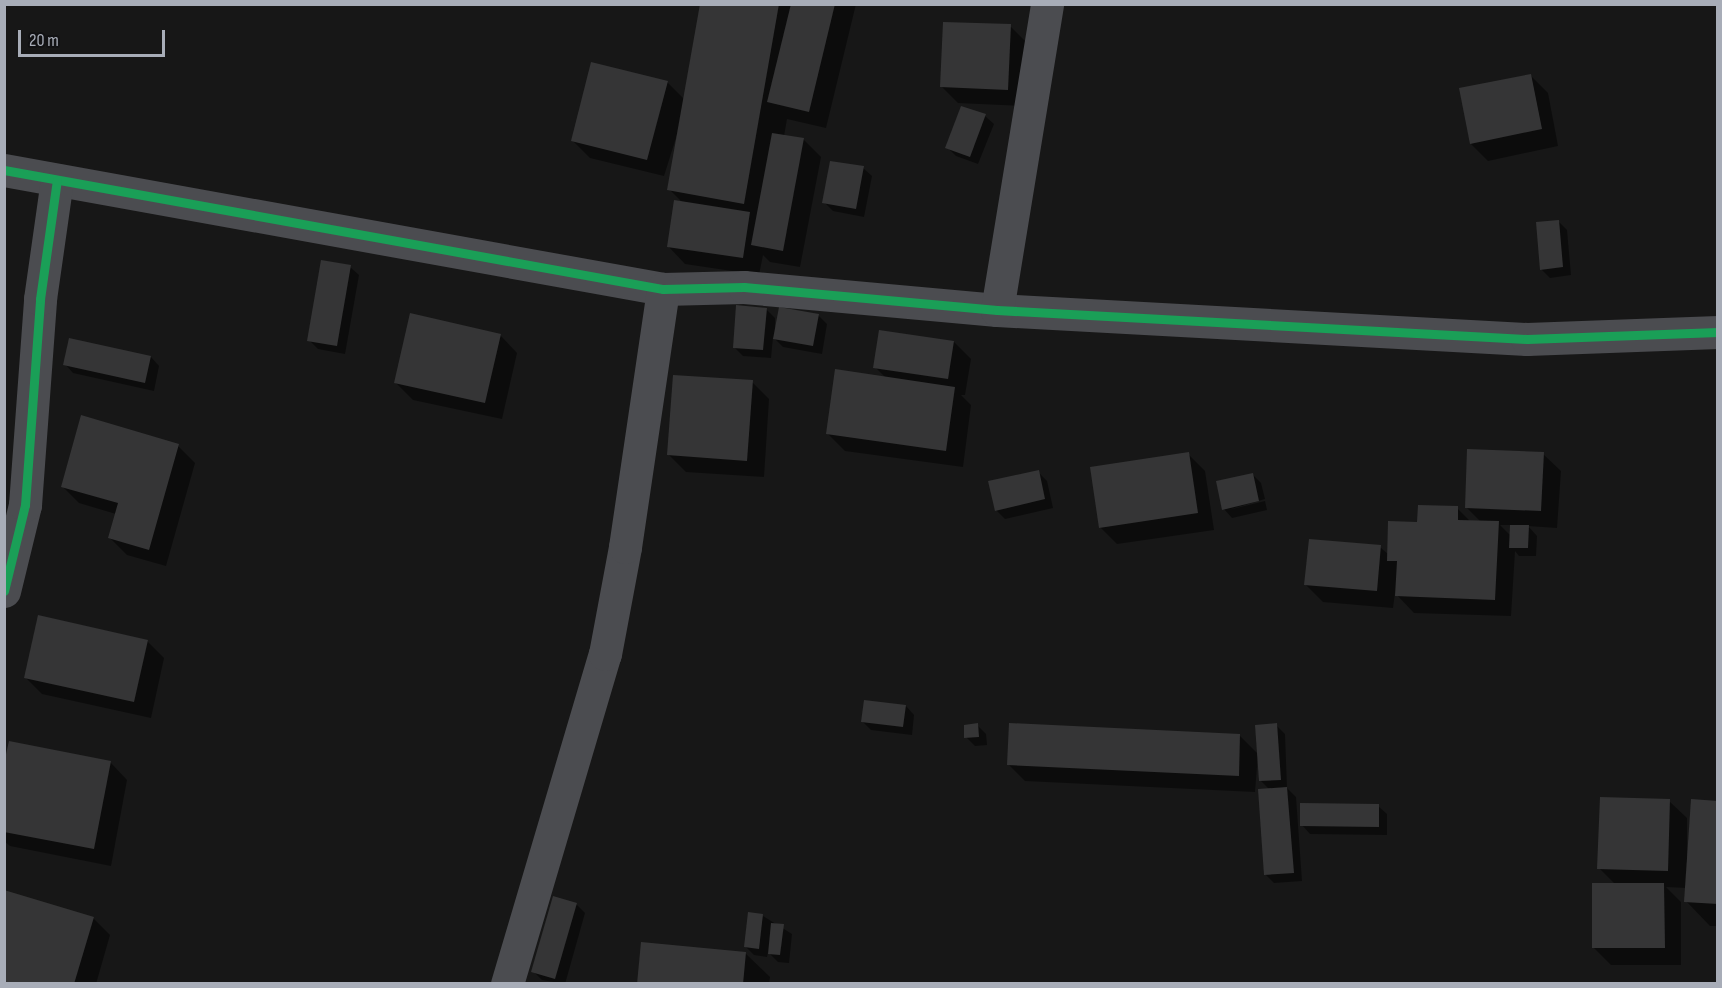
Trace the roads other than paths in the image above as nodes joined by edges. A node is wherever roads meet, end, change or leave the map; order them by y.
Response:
1 (1047, 4) edge
2 (4, 170) edge
3 (57, 180) junction
4 (663, 289) junction
5 (998, 310) junction
6 (1718, 332) edge
7 (4, 591) edge
8 (507, 984) edge

1 - 5 street
2 - 3 street
3 - 4 street
3 - 7 street
4 - 5 street
4 - 8 street
5 - 6 street

